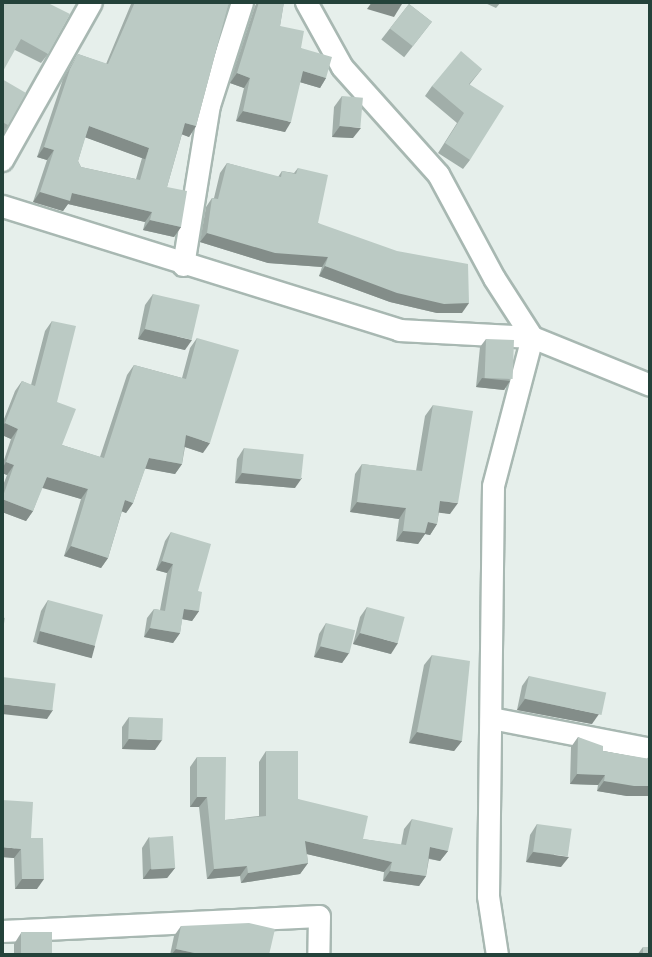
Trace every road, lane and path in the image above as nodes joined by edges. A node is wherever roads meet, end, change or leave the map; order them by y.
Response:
1 (90, 2) edge
2 (242, 2) edge
3 (306, 2) edge
4 (2, 160) edge
5 (2, 206) edge
6 (183, 265) junction
7 (532, 337) junction
8 (650, 385) edge
9 (491, 718) junction
10 (650, 749) edge
11 (2, 931) edge
12 (318, 955) edge
13 (498, 955) edge

1 - 4 street
2 - 6 street
3 - 7 street
5 - 6 street
6 - 7 street
7 - 8 street
7 - 9 street
9 - 10 street
9 - 13 street
11 - 12 street

